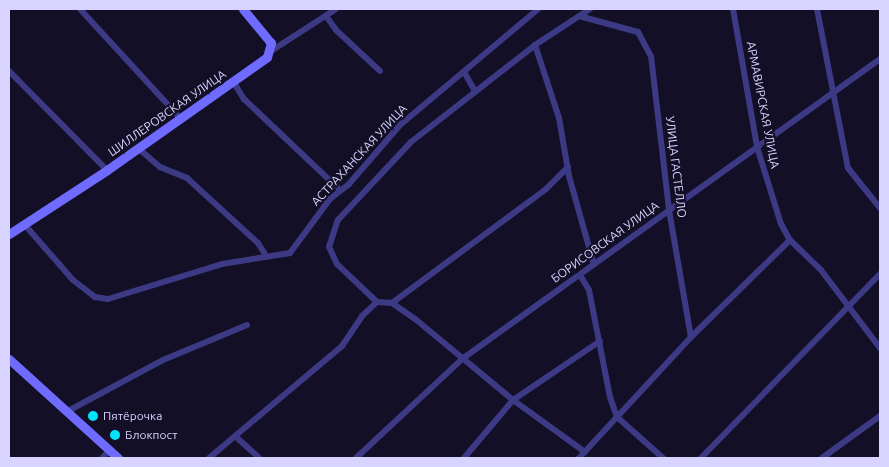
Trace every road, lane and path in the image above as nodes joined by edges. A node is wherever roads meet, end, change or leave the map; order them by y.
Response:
1 (80, 9) edge
2 (243, 9) edge
3 (336, 9) edge
4 (538, 9) edge
5 (590, 9) edge
6 (733, 9) edge
7 (817, 9) edge
8 (326, 16) junction
9 (579, 16) junction
10 (536, 45) junction
11 (271, 52) junction
12 (880, 59) edge
13 (9, 71) edge
14 (380, 71) dead end
15 (464, 72) junction
16 (233, 81) junction
17 (475, 91) junction
18 (835, 91) junction
19 (181, 119) junction
20 (757, 147) junction
21 (138, 148) junction
22 (568, 167) junction
23 (107, 170) junction
24 (339, 189) junction
25 (880, 208) edge
26 (669, 210) junction
27 (24, 224) junction
28 (9, 234) edge
29 (790, 240) junction
30 (265, 254) junction
31 (594, 265) junction
32 (880, 274) edge
33 (580, 275) junction
34 (377, 302) junction
35 (392, 303) junction
36 (848, 304) junction
37 (247, 325) dead end
38 (691, 337) junction
39 (600, 341) junction
40 (880, 348) edge
41 (9, 359) edge
42 (462, 359) junction
43 (513, 400) junction
44 (68, 411) junction
45 (880, 416) edge
46 (618, 417) junction
47 (236, 437) junction
48 (110, 450) junction
49 (584, 452) junction
50 (102, 458) edge
51 (118, 458) edge
52 (209, 458) edge
53 (259, 458) edge
54 (356, 458) edge
55 (464, 458) edge
56 (579, 458) edge
57 (663, 458) edge
58 (701, 458) edge
59 (822, 458) edge

1 - 19 street
2 - 11 street
3 - 8 street, ШИЛЛЕРОВСКАЯ УЛИЦА
4 - 15 street, АСТРАХАНСКАЯ УЛИЦА
5 - 9 street
6 - 20 street, АРМАВИРСКАЯ УЛИЦА
7 - 18 street
8 - 11 street, ШИЛЛЕРОВСКАЯ УЛИЦА
8 - 14 street
9 - 10 street
9 - 26 street, УЛИЦА ГАСТЕЛЛО
10 - 17 street
10 - 22 street
11 - 16 street, ШИЛЛЕРОВСКАЯ УЛИЦА
12 - 18 street, БОРИСОВСКАЯ УЛИЦА
13 - 23 street
15 - 17 street
15 - 24 street, АСТРАХАНСКАЯ УЛИЦА
16 - 19 street, ШИЛЛЕРОВСКАЯ УЛИЦА
16 - 24 street
17 - 34 street
18 - 20 street, БОРИСОВСКАЯ УЛИЦА
18 - 25 street
19 - 21 street, ШИЛЛЕРОВСКАЯ УЛИЦА
20 - 26 street, БОРИСОВСКАЯ УЛИЦА
20 - 29 street, АРМАВИРСКАЯ УЛИЦА
21 - 23 street, ШИЛЛЕРОВСКАЯ УЛИЦА
21 - 30 street
22 - 31 street
22 - 35 street
23 - 27 street, ШИЛЛЕРОВСКАЯ УЛИЦА
24 - 30 street, АСТРАХАНСКАЯ УЛИЦА
26 - 31 street, БОРИСОВСКАЯ УЛИЦА
26 - 38 street, УЛИЦА ГАСТЕЛЛО
27 - 28 street, ШИЛЛЕРОВСКАЯ УЛИЦА
27 - 30 street, АСТРАХАНСКАЯ УЛИЦА
29 - 36 street, АРМАВИРСКАЯ УЛИЦА
29 - 38 street
31 - 33 street, БОРИСОВСКАЯ УЛИЦА
32 - 36 street
33 - 39 street
33 - 42 street, БОРИСОВСКАЯ УЛИЦА
34 - 35 street
34 - 47 street
35 - 42 street
36 - 40 street, АРМАВИРСКАЯ УЛИЦА
36 - 58 street
37 - 44 street
38 - 46 street
39 - 43 street
39 - 46 street
41 - 44 street
42 - 43 street
42 - 54 street, БОРИСОВСКАЯ УЛИЦА
43 - 49 street
43 - 55 street
44 - 48 street
45 - 59 street
46 - 49 street
46 - 57 street
47 - 52 street
47 - 53 street
48 - 50 street
48 - 51 street
49 - 56 street

